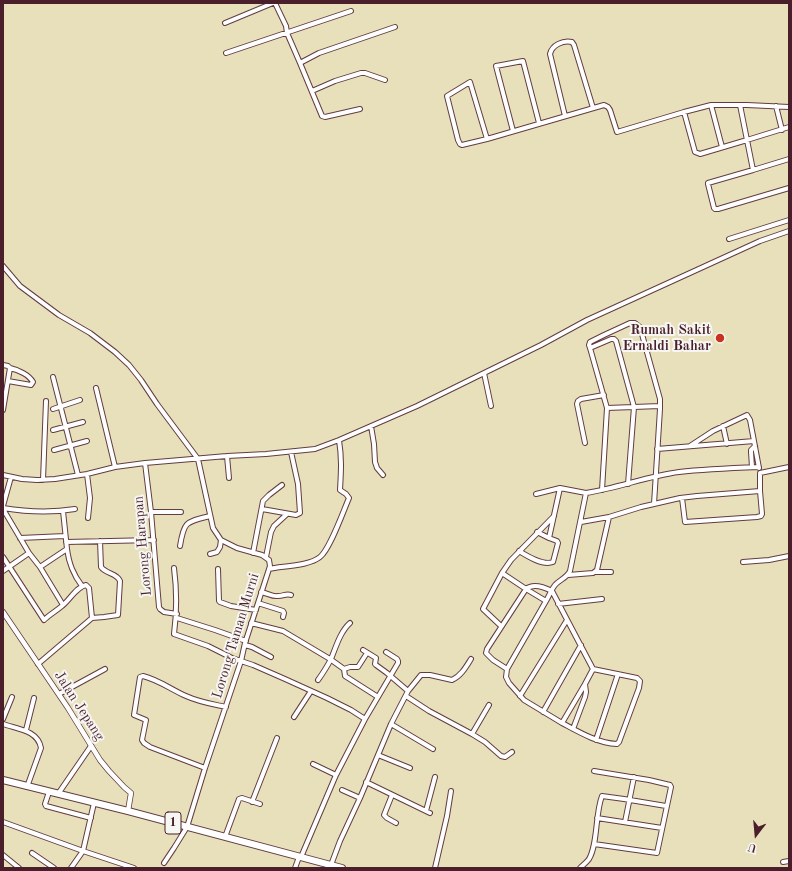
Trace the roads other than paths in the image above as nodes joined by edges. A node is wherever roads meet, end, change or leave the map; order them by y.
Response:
1 (274, 3) edge
2 (352, 11) dead end
3 (226, 23) dead end
4 (395, 27) dead end
5 (286, 33) junction
6 (226, 53) dead end
7 (300, 63) junction
8 (385, 80) dead end
9 (312, 91) junction
10 (711, 105) junction
11 (740, 105) junction
12 (776, 106) junction
13 (789, 106) edge
14 (594, 108) junction
15 (360, 109) dead end
16 (684, 112) junction
17 (565, 116) junction
18 (538, 124) junction
19 (789, 128) edge
20 (782, 130) junction
21 (513, 131) junction
22 (487, 139) junction
23 (747, 140) junction
24 (722, 147) junction
25 (789, 159) edge
26 (753, 170) junction
27 (789, 188) edge
28 (789, 220) edge
29 (789, 231) edge
30 (728, 238) dead end
31 (3, 266) edge
32 (590, 348) junction
33 (3, 365) edge
34 (10, 368) junction
35 (484, 373) junction
36 (53, 377) dead end
37 (8, 381) junction
38 (96, 388) dead end
39 (5, 390) edge
40 (604, 395) junction
41 (80, 400) dead end
42 (46, 401) dead end
43 (60, 406) junction
44 (491, 406) dead end
45 (660, 406) junction
46 (634, 407) junction
47 (607, 408) junction
48 (53, 409) dead end
49 (3, 410) edge
50 (83, 422) dead end
51 (65, 426) junction
52 (371, 426) junction
53 (724, 426) junction
54 (53, 430) dead end
55 (339, 440) junction
56 (87, 441) dead end
57 (585, 443) dead end
58 (727, 444) junction
59 (755, 444) junction
60 (70, 446) junction
61 (689, 446) junction
62 (658, 449) junction
63 (54, 450) dead end
64 (291, 452) junction
65 (227, 456) junction
66 (198, 459) junction
67 (145, 463) junction
68 (114, 467) junction
69 (752, 467) junction
70 (759, 467) junction
71 (789, 467) edge
72 (760, 473) junction
73 (87, 474) junction
74 (3, 475) edge
75 (383, 475) dead end
76 (78, 476) junction
77 (11, 477) junction
78 (656, 477) junction
79 (230, 478) dead end
80 (43, 480) junction
81 (628, 484) junction
82 (282, 485) dead end
83 (560, 488) junction
84 (602, 490) junction
85 (760, 491) junction
86 (586, 493) junction
87 (536, 494) dead end
88 (682, 498) junction
89 (654, 504) junction
90 (3, 508) edge
91 (75, 509) dead end
92 (262, 509) junction
93 (63, 511) junction
94 (152, 512) junction
95 (181, 512) dead end
96 (287, 514) junction
97 (554, 515) junction
98 (210, 516) junction
99 (609, 517) junction
100 (88, 518) dead end
101 (580, 522) junction
102 (537, 532) junction
103 (65, 536) junction
104 (20, 538) junction
105 (549, 538) junction
106 (154, 540) junction
107 (221, 540) junction
108 (100, 541) junction
109 (66, 542) junction
110 (180, 546) dead end
111 (67, 549) junction
112 (519, 551) junction
113 (29, 553) junction
114 (253, 553) junction
115 (210, 554) dead end
116 (789, 556) edge
117 (3, 557) edge
118 (266, 557) junction
119 (743, 562) dead end
120 (10, 567) junction
121 (40, 567) junction
122 (174, 568) dead end
123 (218, 569) dead end
124 (269, 569) junction
125 (3, 572) edge
126 (595, 572) junction
127 (611, 572) dead end
128 (502, 573) junction
129 (568, 575) junction
130 (82, 586) junction
131 (526, 589) junction
132 (552, 591) junction
133 (261, 592) junction
134 (292, 595) dead end
135 (602, 599) dead end
136 (546, 601) junction
137 (258, 603) junction
138 (558, 604) junction
139 (63, 606) junction
140 (256, 610) junction
141 (3, 612) edge
142 (177, 616) junction
143 (283, 616) dead end
144 (92, 618) junction
145 (567, 620) junction
146 (251, 623) junction
147 (350, 623) dead end
148 (502, 626) junction
149 (245, 643) junction
150 (581, 645) junction
151 (386, 652) dead end
152 (271, 657) dead end
153 (330, 659) junction
154 (471, 659) dead end
155 (241, 661) junction
156 (38, 664) junction
157 (106, 669) dead end
158 (344, 669) junction
159 (507, 669) junction
160 (593, 669) junction
161 (618, 674) junction
162 (390, 676) junction
163 (318, 680) dead end
164 (585, 684) junction
165 (312, 691) junction
166 (408, 691) junction
167 (59, 694) junction
168 (406, 696) junction
169 (520, 696) junction
170 (12, 697) dead end
171 (378, 697) junction
172 (34, 698) dead end
173 (489, 705) dead end
174 (226, 707) junction
175 (543, 712) junction
176 (294, 717) dead end
177 (3, 719) edge
178 (365, 719) junction
179 (562, 723) junction
180 (3, 724) edge
181 (390, 724) junction
182 (573, 729) junction
183 (26, 730) junction
184 (472, 734) junction
185 (277, 738) dead end
186 (596, 740) junction
187 (91, 746) junction
188 (433, 749) dead end
189 (512, 752) dead end
190 (378, 755) junction
191 (313, 764) dead end
192 (205, 768) junction
193 (410, 768) dead end
194 (594, 771) dead end
195 (336, 775) junction
196 (435, 777) dead end
197 (634, 777) junction
198 (3, 780) edge
199 (366, 782) junction
200 (27, 786) junction
201 (342, 790) dead end
202 (452, 791) dead end
203 (48, 792) junction
204 (58, 794) junction
205 (392, 795) junction
206 (360, 798) junction
207 (630, 800) junction
208 (252, 802) junction
209 (94, 803) junction
210 (260, 804) dead end
211 (666, 806) junction
212 (128, 811) junction
213 (426, 811) junction
214 (430, 813) dead end
215 (91, 818) junction
216 (597, 818) junction
217 (3, 822) edge
218 (625, 822) junction
219 (396, 823) dead end
220 (187, 827) junction
221 (662, 828) junction
222 (225, 837) junction
223 (594, 844) junction
224 (83, 852) junction
225 (32, 853) dead end
226 (3, 855) edge
227 (300, 857) junction
228 (783, 862) dead end
229 (789, 862) edge
230 (164, 863) dead end
231 (331, 865) junction
232 (19, 868) edge
233 (54, 868) edge
234 (71, 868) edge
235 (134, 868) edge
236 (295, 868) edge
237 (342, 868) edge
238 (435, 868) edge
239 (580, 868) edge

1 - 3 street
1 - 5 street
2 - 5 street
4 - 7 street
5 - 6 street
5 - 7 street
7 - 9 street
8 - 9 street
9 - 15 street
10 - 11 street
10 - 16 street
10 - 24 street
11 - 12 street
11 - 23 street
12 - 13 street
12 - 20 street
14 - 16 street
14 - 17 street
14 - 17 street
16 - 24 street
17 - 18 street
18 - 21 street
18 - 21 street
19 - 20 street
20 - 23 street
21 - 22 street
22 - 22 street
23 - 24 street
23 - 26 street
25 - 26 street
26 - 27 street
28 - 30 street
29 - 35 street
31 - 66 street
32 - 40 street
32 - 45 street
32 - 46 street
33 - 34 street
34 - 37 street
34 - 37 street
35 - 44 street
35 - 52 street
36 - 43 street
37 - 39 street
38 - 68 street
39 - 49 street
40 - 47 street
40 - 57 street
41 - 43 street
42 - 80 street
43 - 48 street
43 - 51 street
45 - 46 street
45 - 62 street
46 - 47 street
46 - 81 street
47 - 84 street
50 - 51 street
51 - 54 street
51 - 60 street
52 - 55 street
52 - 75 street
53 - 58 street
53 - 59 street
53 - 61 street
55 - 64 street
55 - 124 street
56 - 60 street
58 - 59 street
58 - 61 street
59 - 69 street
59 - 70 street
60 - 63 street
60 - 76 street
61 - 62 street
62 - 78 street
64 - 65 street
64 - 96 street
65 - 66 street
65 - 79 street
66 - 67 street
66 - 98 street
67 - 68 street
67 - 94 street, Lorong Harapan
68 - 73 street
69 - 70 street
69 - 78 street
70 - 72 street
71 - 72 street
72 - 85 street
73 - 76 street
73 - 100 street
74 - 77 street
76 - 80 street
77 - 80 street
77 - 90 street
78 - 81 street
78 - 89 street
81 - 84 street
82 - 92 street
83 - 86 street
83 - 87 street
83 - 97 street
84 - 86 street
85 - 88 street
85 - 88 street
86 - 101 street
88 - 89 street
89 - 99 street
90 - 93 street
90 - 104 street
91 - 93 street
92 - 96 street
92 - 114 street
93 - 103 street
94 - 95 street
94 - 106 street, Lorong Harapan
96 - 118 street
97 - 102 street
97 - 105 street
98 - 107 street
98 - 110 street
99 - 101 street
99 - 126 street
101 - 129 street
102 - 105 street
102 - 112 street
103 - 104 street
103 - 109 street
104 - 113 street
105 - 112 street
106 - 108 street
106 - 142 street, Lorong Harapan
107 - 114 street, Lorong Taman Murni
107 - 115 street
108 - 109 street
108 - 144 street
109 - 111 street
111 - 121 street
111 - 130 street
112 - 128 street
113 - 120 street
113 - 121 street
114 - 118 street, Lorong Taman Murni
116 - 119 street
117 - 120 street
118 - 124 street, Lorong Taman Murni
120 - 125 street
120 - 139 street
121 - 139 street
122 - 142 street
123 - 140 street
124 - 133 street, Lorong Taman Murni
126 - 127 street
126 - 129 street
128 - 131 street
128 - 148 street
129 - 132 street
130 - 139 street
130 - 144 street
131 - 132 street
131 - 136 street
131 - 148 street
132 - 136 street
132 - 138 street
133 - 134 street
133 - 137 street, Lorong Taman Murni
135 - 138 street
136 - 159 street
137 - 140 street, Lorong Taman Murni
137 - 143 street
138 - 145 street
140 - 146 street, Lorong Taman Murni
141 - 156 street, Jalan Jepang
142 - 149 street
142 - 155 street
144 - 156 street
145 - 150 street
145 - 169 street
146 - 149 street, Lorong Taman Murni
146 - 153 street
147 - 153 street
148 - 159 street
149 - 152 street
149 - 155 street, Lorong Taman Murni
150 - 160 street
150 - 175 street
151 - 162 street
153 - 158 street
153 - 163 street
154 - 166 street
155 - 165 street
155 - 174 street, Lorong Taman Murni
156 - 167 street, Jalan Jepang
157 - 167 street
158 - 162 street
158 - 171 street
159 - 169 street
160 - 161 street
160 - 164 street
161 - 186 street
161 - 186 street
162 - 166 street
162 - 171 street
164 - 179 street
164 - 182 street
165 - 176 street
165 - 178 street
166 - 168 street
167 - 187 street, Jalan Jepang
168 - 181 street
168 - 184 street
169 - 175 street
170 - 177 street
171 - 178 street
172 - 183 street
173 - 184 street
174 - 192 street, Lorong Taman Murni
174 - 192 street
175 - 179 street
178 - 195 street
179 - 182 street
180 - 183 street
181 - 188 street
181 - 190 street
182 - 186 street
183 - 200 street
184 - 189 street
185 - 208 street
187 - 204 street
187 - 212 street, Jalan Jepang
190 - 193 street
190 - 199 street
191 - 195 street
192 - 220 street, Lorong Taman Murni
194 - 197 street
195 - 227 street
196 - 213 street
197 - 207 street
197 - 211 street
198 - 200 highway, 1
199 - 205 street
199 - 206 street
200 - 203 highway, 1
201 - 206 street
202 - 238 street
203 - 204 highway, 1
203 - 215 street
204 - 209 highway, 1
205 - 213 street
205 - 219 street
206 - 231 street
207 - 211 street
207 - 216 street
207 - 218 street
208 - 210 street
208 - 222 street
209 - 212 highway, 1
209 - 215 street
211 - 221 street
212 - 220 highway, 1
213 - 214 street
215 - 224 street
216 - 218 street
216 - 223 street
217 - 224 street
218 - 221 street
220 - 222 highway, 1
220 - 230 street, Lorong Taman Murni
221 - 223 street
222 - 227 highway, 1
223 - 239 street
224 - 234 street
224 - 235 street
225 - 233 street
226 - 232 street
227 - 231 highway, 1
227 - 236 street
228 - 229 street
231 - 237 highway, 1

